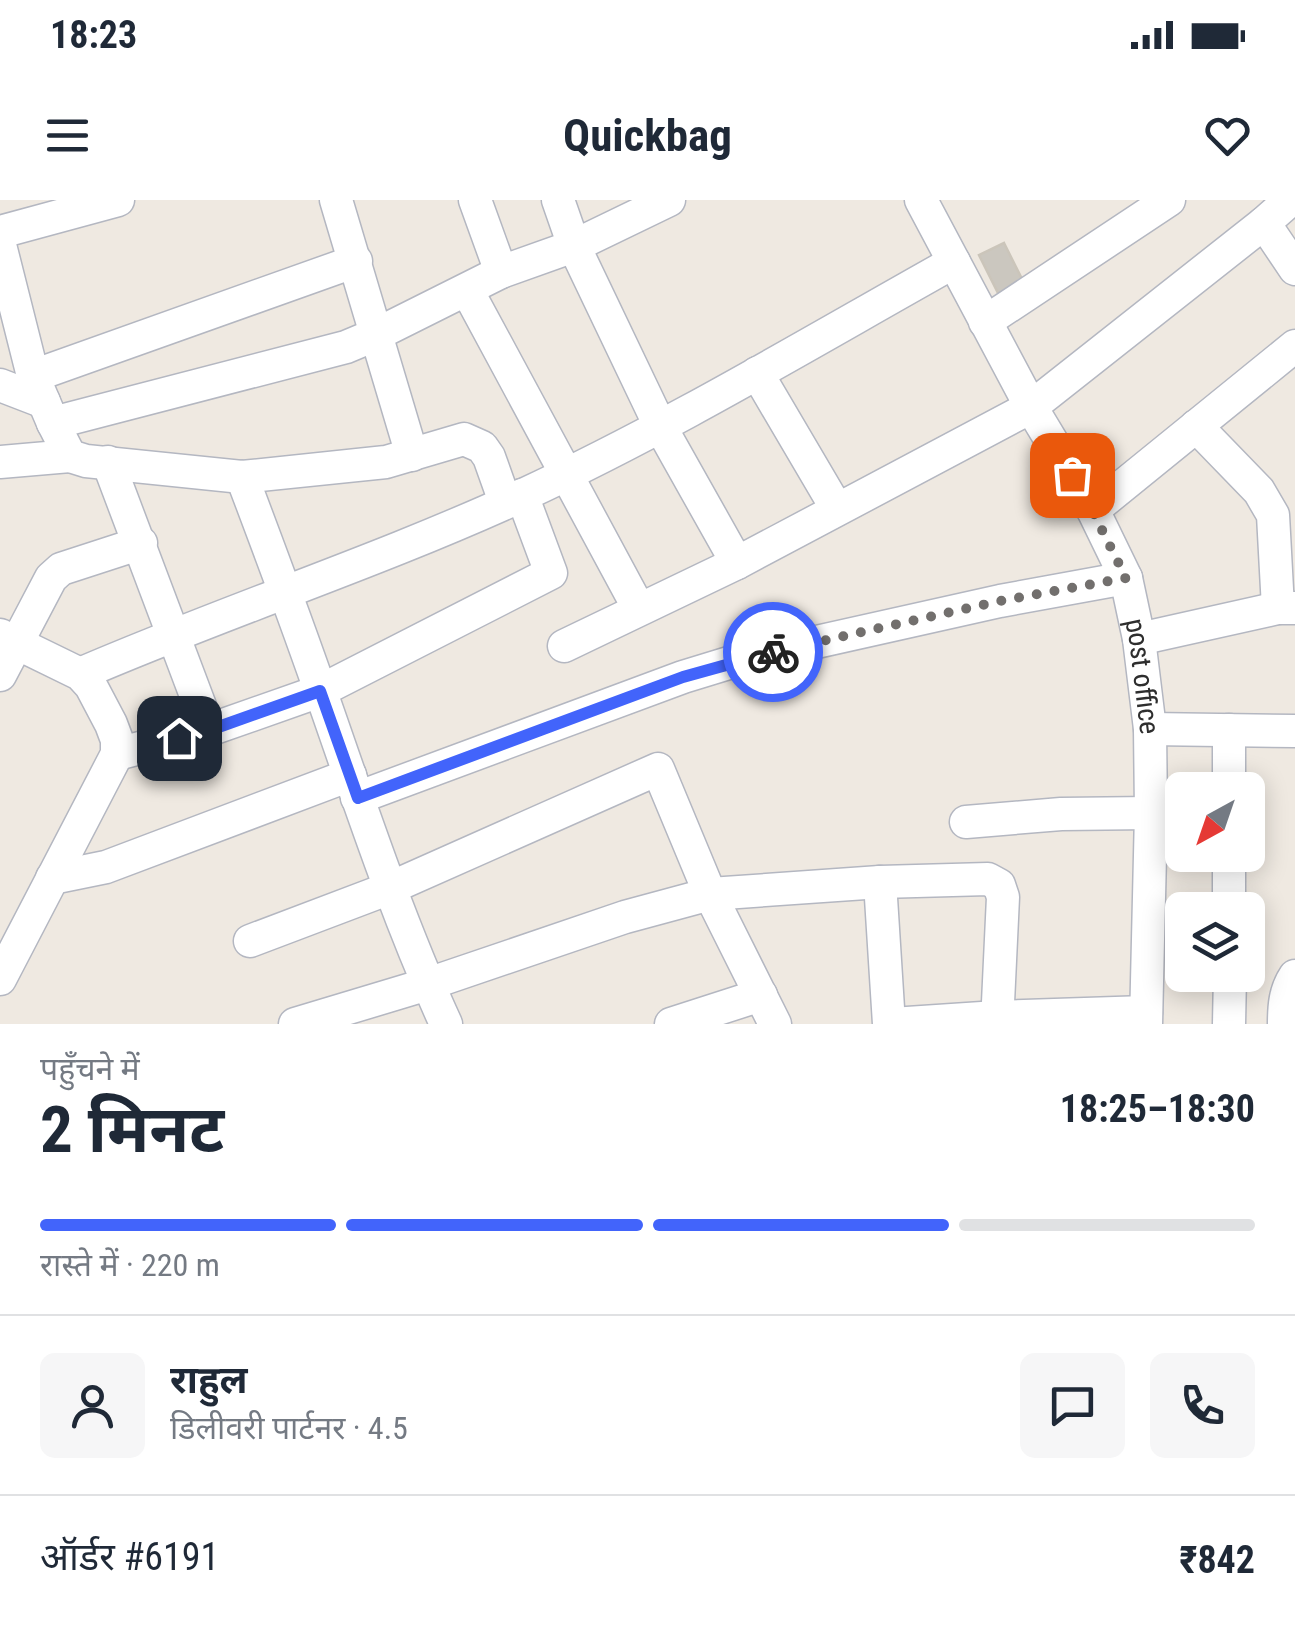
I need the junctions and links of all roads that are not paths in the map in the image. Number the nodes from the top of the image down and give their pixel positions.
1 (118, 200) edge
2 (336, 200) edge
3 (475, 200) edge
4 (558, 200) edge
5 (669, 200) edge
6 (920, 200) edge
7 (1290, 200) edge
8 (1167, 201) edge
9 (1264, 223) junction
10 (0, 232) edge
11 (0, 245) edge
12 (574, 246) junction
13 (356, 260) junction
14 (954, 262) junction
15 (1295, 269) edge
16 (501, 272) junction
17 (467, 290) junction
18 (985, 322) junction
19 (377, 334) junction
20 (1289, 362) edge
21 (757, 372) junction
22 (0, 384) edge
23 (43, 400) junction
24 (1031, 406) junction
25 (660, 426) junction
26 (1196, 426) junction
27 (70, 456) junction
28 (412, 456) junction
29 (0, 462) edge
30 (108, 462) junction
31 (566, 473) junction
32 (242, 477) junction
33 (513, 499) junction
34 (837, 509) junction
35 (1092, 510) junction
36 (140, 543) junction
37 (737, 562) junction
38 (1126, 578) junction
39 (286, 594) junction
40 (1287, 608) edge
41 (639, 609) junction
42 (174, 635) junction
43 (8, 638) edge
44 (1139, 639) junction
45 (564, 646) dead end
46 (0, 674) edge
47 (80, 674) junction
48 (320, 691) junction
49 (210, 730) junction
50 (1150, 730) junction
51 (1229, 730) junction
52 (1295, 731) edge
53 (117, 754) junction
54 (1229, 772) edge
55 (354, 786) junction
56 (1151, 813) junction
57 (966, 822) dead end
58 (52, 878) junction
59 (880, 882) junction
60 (390, 888) junction
61 (710, 894) junction
62 (250, 941) dead end
63 (1295, 976) edge
64 (0, 978) edge
65 (428, 984) junction
66 (1230, 992) edge
67 (768, 1009) edge
68 (1146, 1018) edge
69 (997, 1020) edge
70 (295, 1024) edge
71 (446, 1024) edge
72 (672, 1024) edge
73 (890, 1024) edge
74 (1229, 1024) edge
75 (1284, 1024) edge

1 - 10 street
2 - 13 street
3 - 16 street
4 - 12 street
5 - 12 street
6 - 14 street, post office
7 - 9 street
8 - 18 street
9 - 15 street
9 - 24 street
11 - 23 street
12 - 16 street
12 - 25 street
13 - 19 street
13 - 23 street
14 - 18 street, post office
14 - 21 street
16 - 17 street
17 - 19 street
17 - 31 street
18 - 24 street, post office
19 - 23 street
19 - 28 street
20 - 26 street
21 - 25 street
21 - 34 street
22 - 23 street
23 - 27 street
24 - 34 street
24 - 35 street, post office
25 - 31 street
25 - 37 street
26 - 35 street
26 - 40 street
27 - 29 street
27 - 30 street
28 - 32 street
28 - 33 street
30 - 32 street
30 - 36 street
31 - 33 street
31 - 41 street
32 - 39 street
33 - 39 street
33 - 48 street
34 - 37 street
35 - 38 street, post office
36 - 42 street
36 - 43 street
37 - 41 street
38 - 44 street, post office
38 - 55 street
39 - 42 street
39 - 48 street
40 - 44 street
41 - 45 street
42 - 47 street
42 - 49 street
43 - 46 street
43 - 47 street
44 - 50 street, post office
47 - 53 street
48 - 49 street
48 - 55 street
49 - 53 street
50 - 51 street
50 - 56 street, post office
51 - 52 street
51 - 54 street
53 - 58 street
55 - 58 street
55 - 60 street
56 - 57 street
56 - 68 street, post office
58 - 64 street
59 - 61 street
59 - 69 street
59 - 73 street
60 - 61 street
60 - 62 street
60 - 65 street
61 - 65 street
61 - 67 street
63 - 75 street
65 - 70 street
65 - 71 street
66 - 74 street
67 - 72 street
68 - 69 street
69 - 73 street

